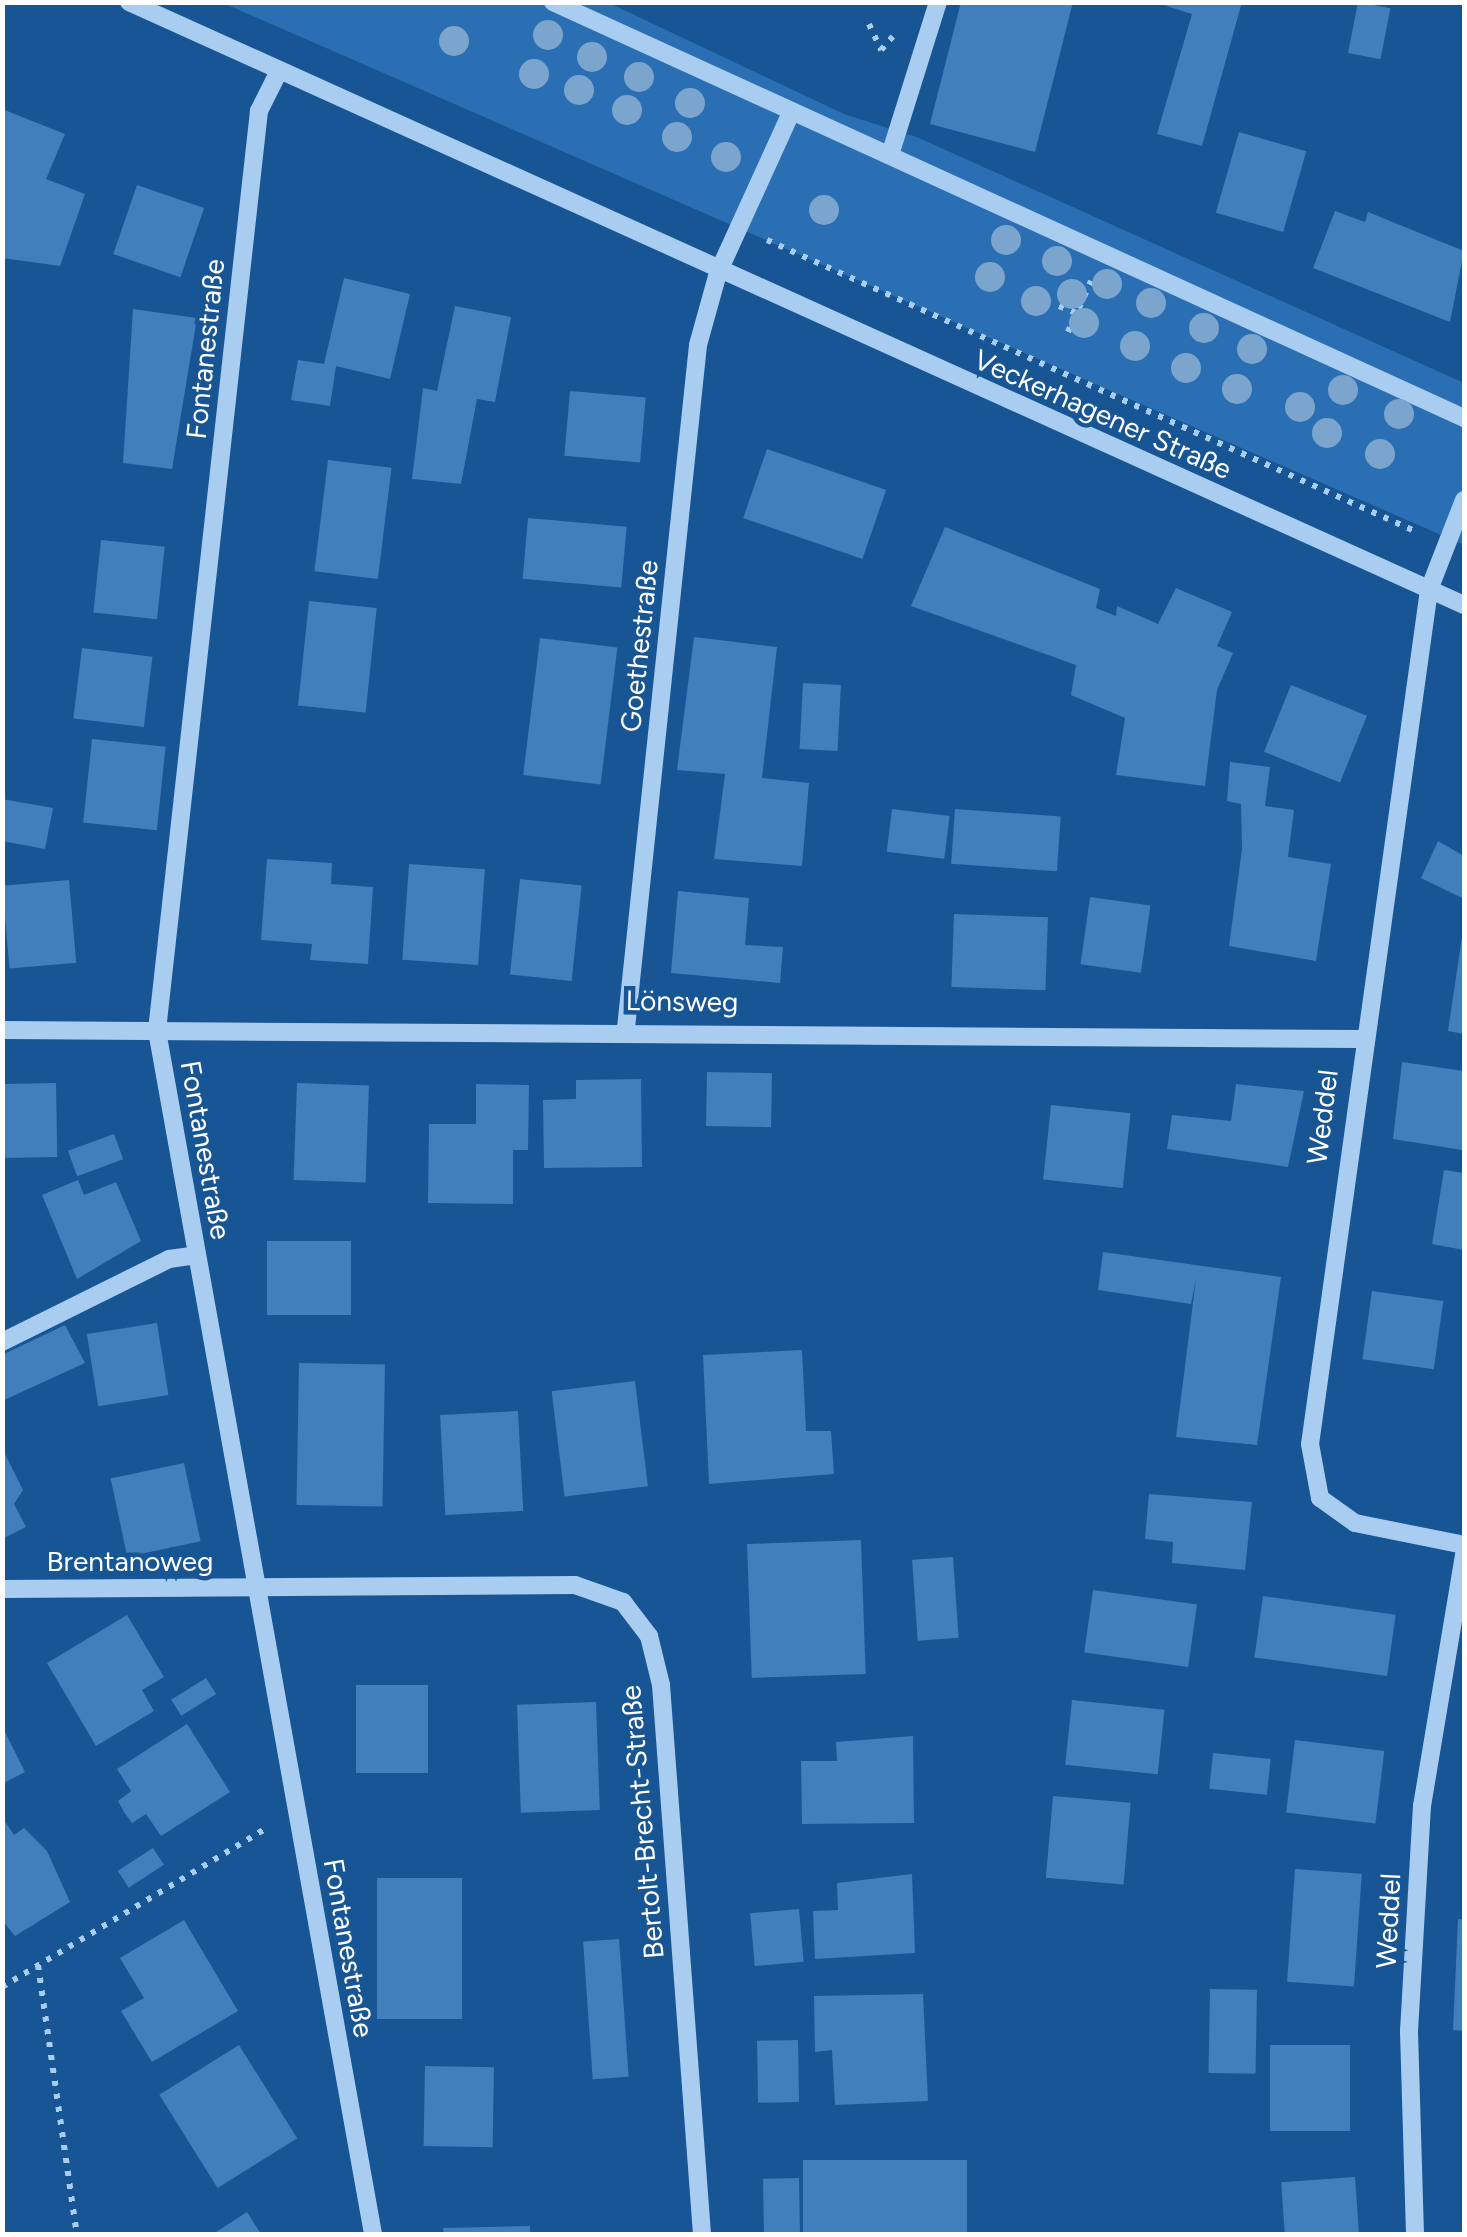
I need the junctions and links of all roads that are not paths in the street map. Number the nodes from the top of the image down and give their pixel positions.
1 (129, 2) edge
2 (553, 2) edge
3 (938, 2) edge
4 (279, 72) junction
5 (791, 112) junction
6 (890, 155) junction
7 (718, 272) junction
8 (1464, 418) edge
9 (1464, 500) edge
10 (1430, 590) junction
11 (1464, 606) edge
12 (626, 1028) junction
13 (2, 1030) edge
14 (157, 1031) junction
15 (1360, 1039) junction
16 (197, 1256) junction
17 (2, 1342) edge
18 (1464, 1545) edge
19 (1464, 1554) edge
20 (257, 1588) junction
21 (2, 1589) edge
22 (373, 2234) edge
23 (702, 2234) edge
24 (1414, 2234) edge

1 - 4 street, Veckerhagener Straße
2 - 5 street
3 - 6 street
4 - 7 street, Veckerhagener Straße
4 - 14 street, Fontanestraße
5 - 6 street
5 - 7 street
6 - 8 street
7 - 10 street, Veckerhagener Straße
7 - 12 street, Goethestraße
9 - 10 street, Weddel
10 - 11 street, Veckerhagener Straße
10 - 15 street, Weddel
12 - 14 street, Lönsweg
12 - 15 street, Lönsweg
13 - 14 street, Lönsweg
14 - 16 street, Fontanestraße
15 - 18 street, Weddel
16 - 17 street
16 - 20 street, Fontanestraße
19 - 24 street, Weddel
20 - 21 street, Brentanoweg
20 - 22 street, Fontanestraße
20 - 23 street, Bertolt-Brecht-Straße

